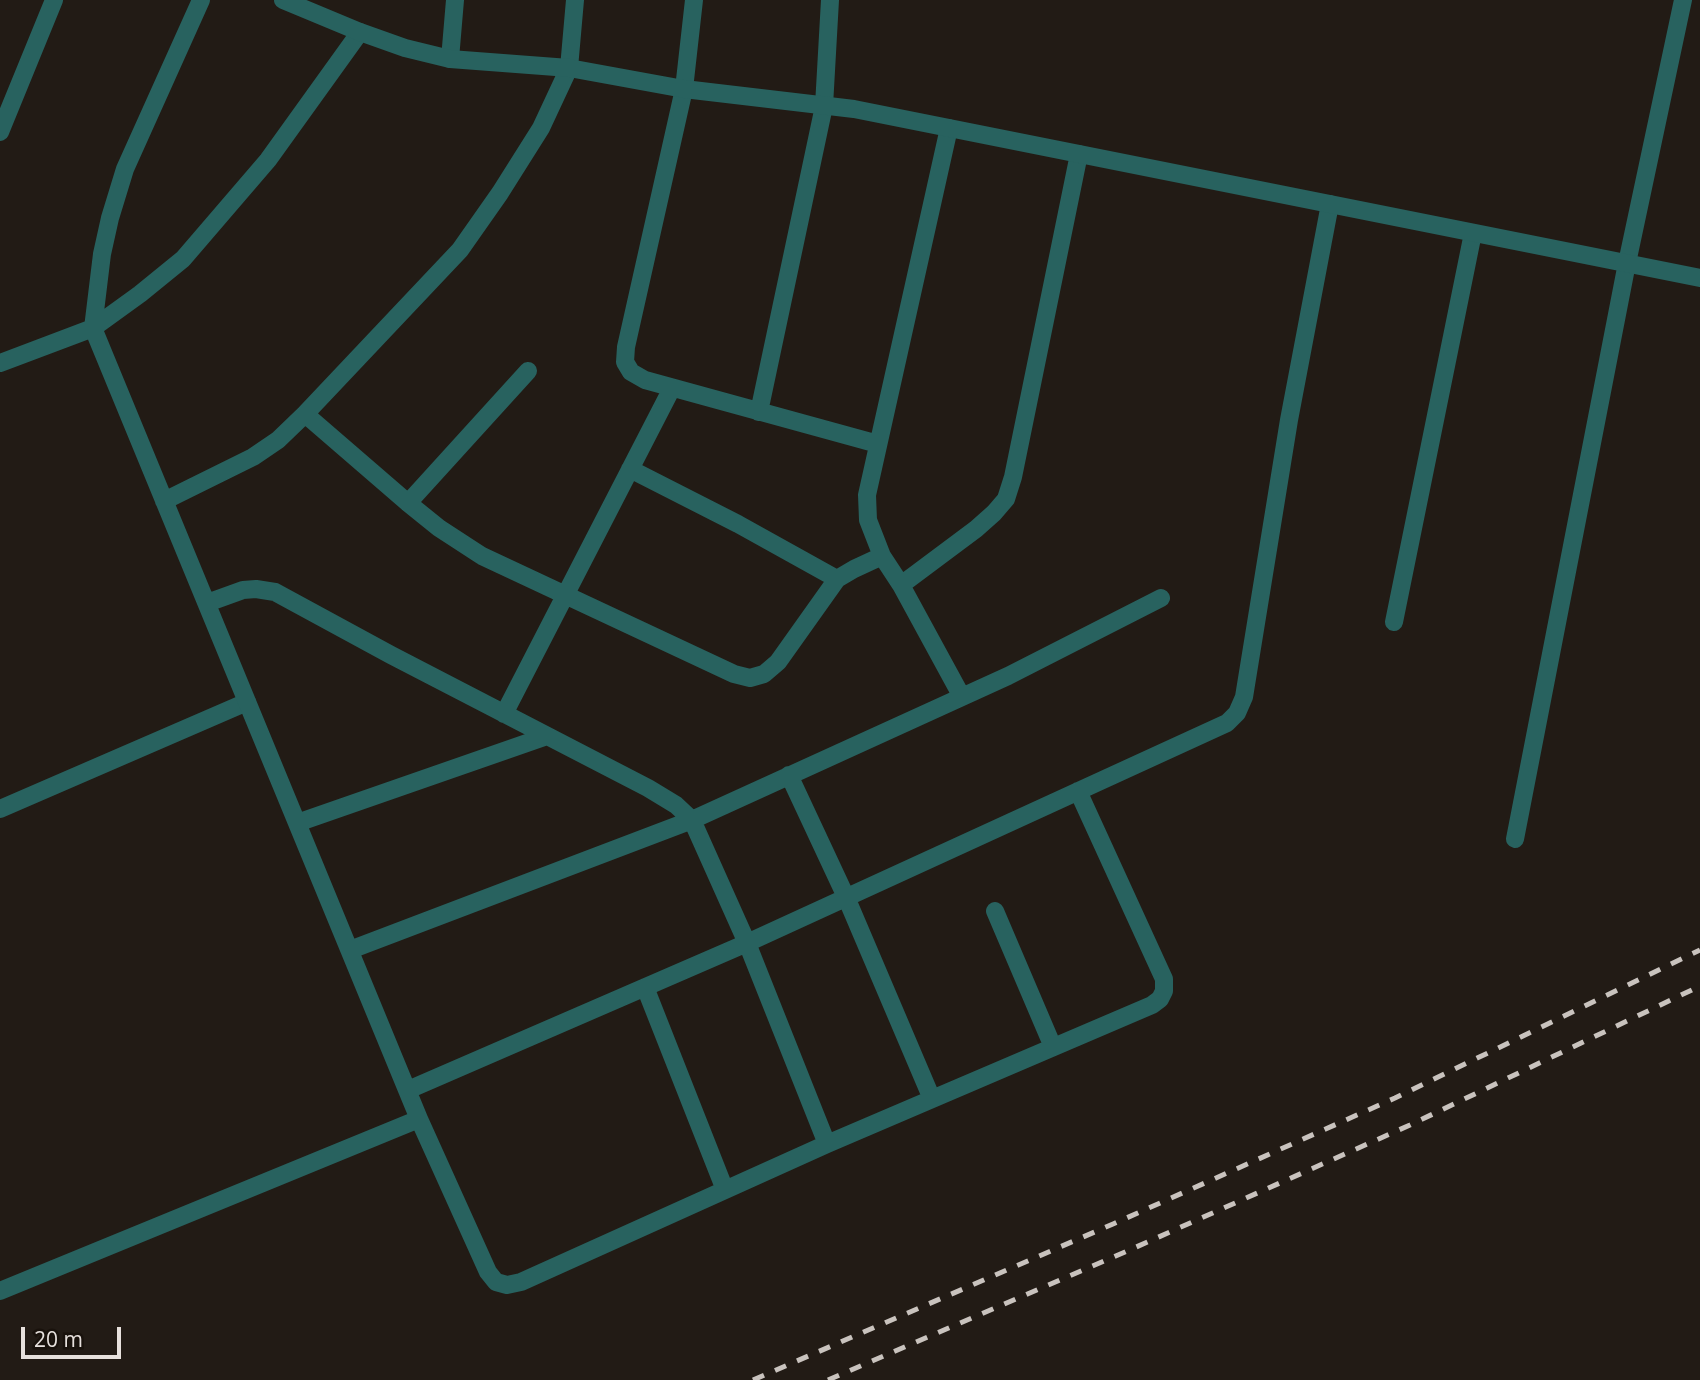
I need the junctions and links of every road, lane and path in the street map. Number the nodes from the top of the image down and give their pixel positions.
1 (54, 0) edge
2 (201, 0) edge
3 (283, 0) edge
4 (456, 0) edge
5 (575, 0) edge
6 (694, 0) edge
7 (830, 0) edge
8 (1683, 0) edge
9 (360, 32) junction
10 (450, 59) junction
11 (569, 68) junction
12 (684, 89) junction
13 (824, 106) junction
14 (949, 128) junction
15 (0, 132) edge
16 (1079, 154) junction
17 (1330, 204) junction
18 (1473, 233) junction
19 (1627, 263) junction
20 (1700, 278) edge
21 (93, 328) junction
22 (0, 363) edge
23 (528, 371) dead end
24 (672, 388) junction
25 (759, 412) junction
26 (305, 414) junction
27 (878, 444) junction
28 (630, 469) junction
29 (164, 501) junction
30 (408, 503) junction
31 (882, 556) junction
32 (837, 579) junction
33 (901, 585) junction
34 (565, 594) junction
35 (1161, 598) dead end
36 (206, 603) junction
37 (1394, 622) dead end
38 (962, 697) junction
39 (247, 702) junction
40 (504, 714) junction
41 (547, 736) junction
42 (789, 775) junction
43 (1078, 791) junction
44 (0, 809) edge
45 (691, 820) junction
46 (297, 823) junction
47 (1515, 839) dead end
48 (846, 897) junction
49 (995, 911) dead end
50 (747, 943) junction
51 (350, 950) junction
52 (645, 987) junction
53 (1054, 1047) junction
54 (408, 1090) junction
55 (932, 1099) junction
56 (419, 1119) junction
57 (827, 1144) junction
58 (725, 1190) junction
59 (0, 1291) edge

1 - 15 street
2 - 21 street
3 - 9 street
4 - 10 street
5 - 11 street
6 - 12 street
7 - 13 street
8 - 19 street
9 - 10 street
9 - 21 street
10 - 11 street
11 - 12 street
11 - 26 street
12 - 13 street
12 - 24 street
13 - 14 street
13 - 25 street
14 - 16 street
14 - 27 street
16 - 17 street
16 - 33 street
17 - 18 street
17 - 43 street
18 - 19 street
18 - 37 street
19 - 20 street
19 - 47 street
21 - 22 street
21 - 29 street
23 - 30 street
24 - 25 street
24 - 28 street
25 - 27 street
26 - 29 street
26 - 30 street
27 - 31 street
28 - 32 street
28 - 34 street
29 - 36 street
30 - 34 street
31 - 32 street
31 - 33 street
32 - 34 street
33 - 38 street
34 - 40 street
35 - 38 street
36 - 39 street
36 - 40 street
38 - 42 street
39 - 44 street
39 - 46 street
40 - 41 street
41 - 45 street
41 - 46 street
42 - 45 street
42 - 48 street
43 - 48 street
43 - 53 street
45 - 50 street
45 - 51 street
46 - 51 street
48 - 50 street
48 - 55 street
49 - 53 street
50 - 52 street
50 - 57 street
51 - 54 street
52 - 54 street
52 - 58 street
53 - 55 street
54 - 56 street
55 - 57 street
56 - 58 street
56 - 59 street
57 - 58 street

